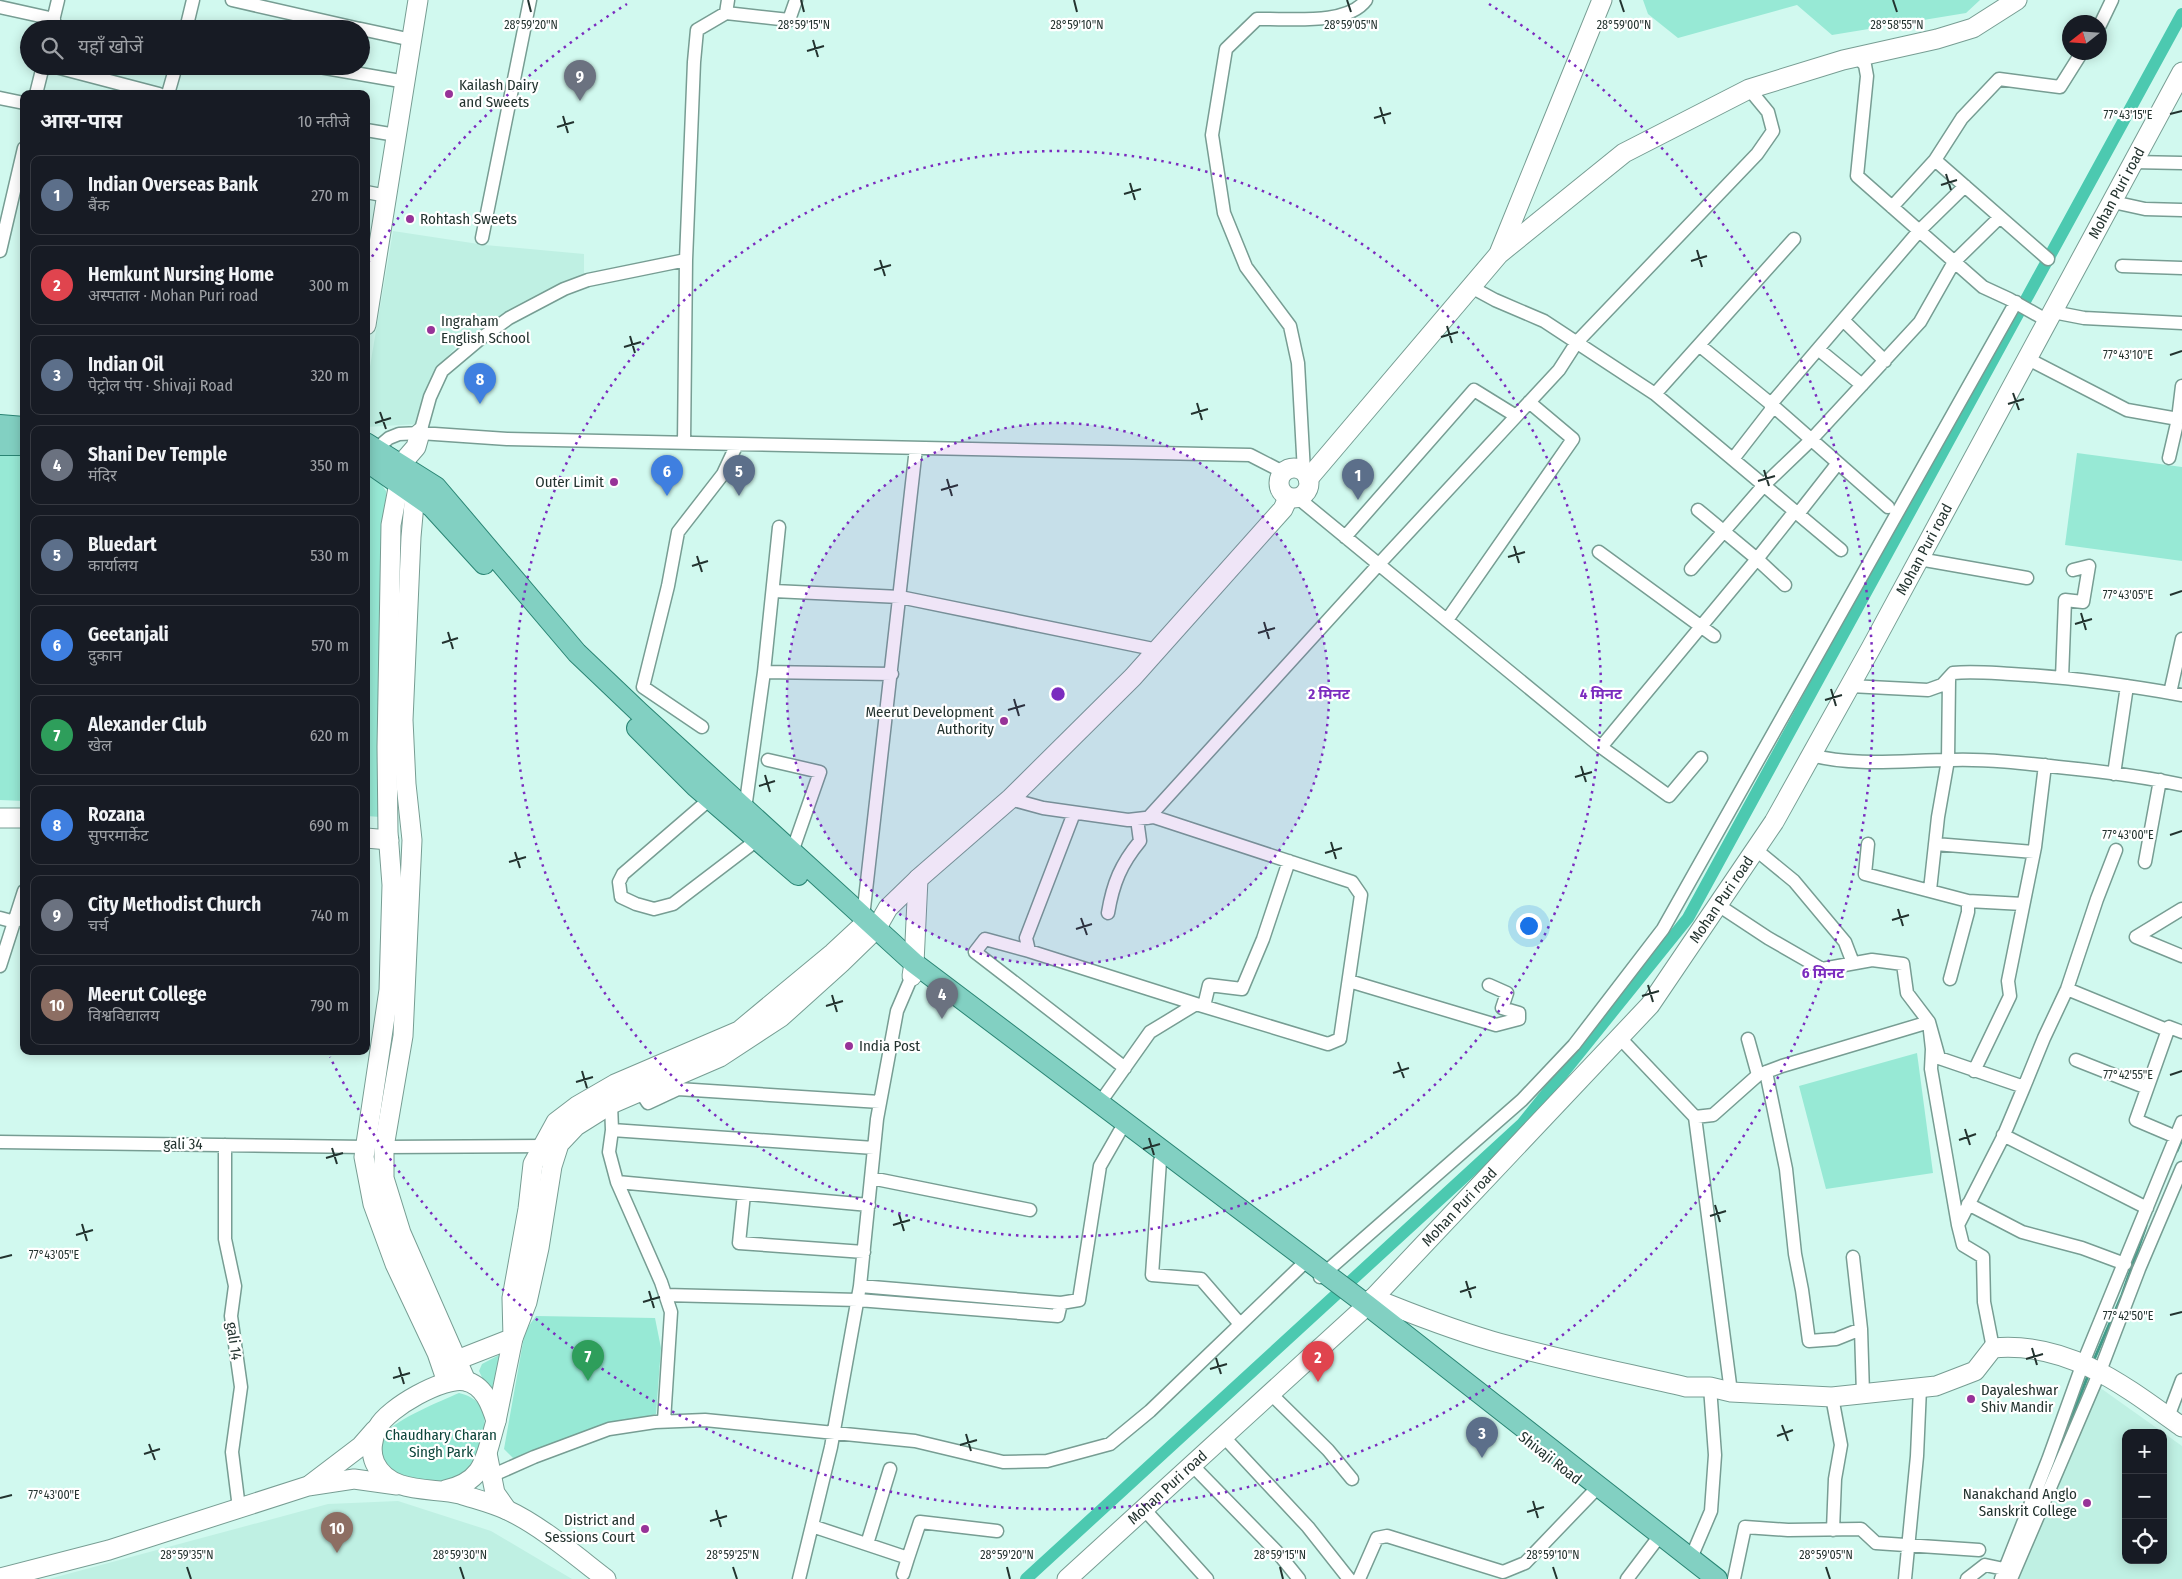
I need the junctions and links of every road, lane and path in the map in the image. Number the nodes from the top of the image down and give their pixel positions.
1 (58, 0) edge
2 (193, 0) edge
3 (232, 0) edge
4 (418, 0) edge
5 (530, 0) edge
6 (796, 0) edge
7 (1366, 0) edge
8 (1602, 0) edge
9 (2017, 0) edge
10 (2112, 0) edge
11 (727, 6) edge
12 (0, 7) edge
13 (2105, 15) edge
14 (41, 20) edge
15 (54, 20) edge
16 (188, 20) edge
17 (321, 20) edge
18 (370, 31) edge
19 (412, 40) junction
20 (1857, 57) junction
21 (2077, 60) edge
22 (2182, 72) edge
23 (41, 75) edge
24 (86, 75) edge
25 (173, 75) edge
26 (366, 75) edge
27 (406, 82) junction
28 (1749, 89) junction
29 (37, 90) edge
30 (144, 90) edge
31 (169, 90) edge
32 (0, 98) edge
33 (20, 102) edge
34 (370, 131) edge
35 (396, 135) junction
36 (20, 159) edge
37 (1935, 160) junction
38 (2132, 162) junction
39 (2182, 162) edge
40 (1965, 186) junction
41 (370, 193) edge
42 (387, 196) junction
43 (6, 199) edge
44 (2113, 202) junction
45 (1892, 207) junction
46 (2182, 210) edge
47 (2000, 216) junction
48 (1919, 231) junction
49 (482, 238) dead end
50 (1794, 239) dead end
51 (0, 251) edge
52 (1499, 254) junction
53 (2048, 258) dead end
54 (371, 260) edge
55 (686, 260) junction
56 (1954, 262) junction
57 (2122, 266) dead end
58 (2182, 268) edge
59 (370, 273) edge
60 (1472, 287) junction
61 (2018, 304) junction
62 (2051, 316) junction
63 (1843, 320) junction
64 (2182, 323) edge
65 (1577, 342) junction
66 (1699, 345) junction
67 (1818, 349) junction
68 (2028, 359) junction
69 (1885, 360) junction
70 (1862, 385) junction
71 (2182, 386) edge
72 (1655, 394) junction
73 (1529, 402) junction
74 (1771, 404) junction
75 (1516, 416) junction
76 (2178, 419) junction
77 (0, 425) edge
78 (20, 427) edge
79 (418, 440) junction
80 (1811, 440) junction
81 (684, 443) junction
82 (737, 444) junction
83 (0, 445) edge
84 (20, 445) edge
85 (916, 448) junction
86 (370, 450) edge
87 (370, 452) edge
88 (2169, 458) dead end
89 (1733, 459) junction
90 (1838, 463) junction
91 (1283, 472) junction
92 (1306, 476) junction
93 (408, 480) junction
94 (1764, 485) junction
95 (1293, 498) junction
96 (1888, 507) dead end
97 (1698, 510) dead end
98 (1796, 513) junction
99 (779, 527) dead end
100 (1724, 532) junction
101 (1345, 537) junction
102 (1841, 550) dead end
103 (1600, 552) dead end
104 (1757, 558) junction
105 (1919, 559) junction
106 (1378, 564) junction
107 (1690, 568) dead end
108 (2073, 570) dead end
109 (2027, 578) dead end
110 (1785, 584) dead end
111 (774, 591) junction
112 (900, 597) junction
113 (1447, 620) junction
114 (1702, 627) junction
115 (1714, 636) dead end
116 (2182, 639) edge
117 (1158, 650) junction
118 (764, 672) junction
119 (892, 674) junction
120 (2062, 678) junction
121 (1949, 680) junction
122 (1850, 686) junction
123 (2127, 686) junction
124 (643, 687) junction
125 (2176, 694) edge
126 (638, 712) junction
127 (702, 728) dead end
128 (1601, 747) junction
129 (1811, 755) junction
130 (1701, 758) dead end
131 (768, 760) dead end
132 (1948, 760) junction
133 (2046, 765) junction
134 (2114, 774) junction
135 (2160, 780) junction
136 (2182, 786) edge
137 (710, 799) junction
138 (1010, 799) junction
139 (745, 809) junction
140 (1074, 813) junction
141 (0, 818) edge
142 (20, 818) edge
143 (1142, 818) junction
144 (370, 838) edge
145 (389, 840) junction
146 (757, 840) junction
147 (1868, 844) dead end
148 (1935, 844) junction
149 (1755, 849) junction
150 (2116, 850) dead end
151 (792, 852) junction
152 (2034, 852) junction
153 (1289, 860) junction
154 (2145, 862) dead end
155 (918, 879) junction
156 (1930, 890) junction
157 (1968, 901) junction
158 (20, 903) edge
159 (2023, 904) junction
160 (1718, 905) junction
161 (2182, 909) edge
162 (1108, 913) dead end
163 (0, 918) edge
164 (14, 922) junction
165 (868, 926) junction
166 (1028, 951) junction
167 (2182, 956) edge
168 (1853, 963) junction
169 (0, 966) edge
170 (913, 970) junction
171 (1950, 979) dead end
172 (1349, 981) junction
173 (1489, 985) dead end
174 (2067, 989) junction
175 (1200, 1005) junction
176 (1929, 1022) junction
177 (2169, 1027) junction
178 (2182, 1032) edge
179 (1619, 1037) junction
180 (1748, 1039) dead end
181 (2076, 1060) dead end
182 (1125, 1068) junction
183 (1974, 1071) junction
184 (1762, 1073) junction
185 (2024, 1087) junction
186 (2147, 1088) junction
187 (640, 1091) junction
188 (880, 1102) junction
189 (611, 1104) junction
190 (1099, 1104) junction
191 (1695, 1117) junction
192 (2182, 1122) edge
193 (612, 1130) junction
194 (1120, 1131) junction
195 (2004, 1135) junction
196 (2176, 1137) junction
197 (0, 1142) edge
198 (225, 1145) junction
199 (550, 1146) junction
200 (375, 1147) junction
201 (874, 1148) junction
202 (1160, 1161) junction
203 (2182, 1168) edge
204 (871, 1178) junction
205 (616, 1182) junction
206 (2178, 1188) edge
207 (744, 1194) junction
208 (1968, 1204) junction
209 (868, 1206) junction
210 (2147, 1208) junction
211 (1030, 1210) dead end
212 (1253, 1225) junction
213 (1958, 1225) junction
214 (864, 1252) junction
215 (1852, 1257) dead end
216 (2125, 1264) junction
217 (1301, 1266) junction
218 (1322, 1277) junction
219 (860, 1286) junction
220 (665, 1295) junction
221 (858, 1300) junction
222 (1061, 1302) junction
223 (1361, 1302) junction
224 (1240, 1324) junction
225 (1861, 1329) junction
226 (513, 1338) junction
227 (1993, 1348) junction
228 (457, 1360) junction
229 (2091, 1367) junction
230 (2182, 1380) edge
231 (466, 1381) junction
232 (447, 1382) junction
233 (1710, 1387) junction
234 (1920, 1388) junction
235 (1731, 1392) junction
236 (1270, 1393) junction
237 (1863, 1394) junction
238 (1832, 1397) junction
239 (496, 1421) junction
240 (664, 1421) junction
241 (2175, 1422) edge
242 (377, 1427) junction
243 (834, 1432) junction
244 (1223, 1436) junction
245 (486, 1453) junction
246 (1192, 1464) junction
247 (890, 1469) dead end
248 (491, 1476) junction
249 (1352, 1479) dead end
250 (308, 1486) junction
251 (402, 1486) junction
252 (1596, 1489) junction
253 (445, 1490) junction
254 (239, 1508) junction
255 (1144, 1509) junction
256 (507, 1510) junction
257 (812, 1526) junction
258 (1833, 1530) junction
259 (997, 1531) dead end
260 (1658, 1537) junction
261 (867, 1544) junction
262 (1910, 1545) junction
263 (1979, 1550) dead end
264 (908, 1558) junction
265 (1691, 1558) junction
266 (903, 1574) dead end
267 (2005, 1576) edge
268 (0, 1578) edge
269 (606, 1579) edge
270 (799, 1579) edge
271 (1067, 1579) edge
272 (1207, 1579) edge
273 (1298, 1579) edge
274 (1349, 1579) edge
275 (1359, 1579) edge
276 (1627, 1579) edge
277 (1706, 1579) edge
278 (1717, 1579) edge
279 (1734, 1579) edge
280 (1905, 1579) edge
281 (1966, 1579) edge

1 - 15 street
2 - 16 street
3 - 17 street
4 - 19 street
5 - 49 street
6 - 11 street
7 - 92 street
8 - 52 street
9 - 20 street
10 - 13 street
11 - 55 street
12 - 14 street
18 - 19 street
19 - 27 street
20 - 28 street
20 - 45 street
21 - 37 street
22 - 38 street, Mohan Puri road
23 - 29 street
24 - 30 street
25 - 31 street
26 - 27 street
27 - 35 street
28 - 52 street
28 - 65 street
32 - 33 street
34 - 35 street
35 - 42 street
36 - 43 street
37 - 40 street
37 - 45 street
38 - 39 street
38 - 44 street, Mohan Puri road
40 - 47 street
40 - 48 street
41 - 42 street
42 - 54 street
43 - 51 street
44 - 46 street
44 - 62 street, Mohan Puri road
45 - 48 street
47 - 53 street
47 - 56 street
48 - 56 street
48 - 63 street
50 - 66 street
52 - 60 street
54 - 59 street
55 - 79 street
55 - 81 street
56 - 61 street
56 - 69 street
57 - 58 street
60 - 65 street
60 - 92 street
61 - 62 street
61 - 218 street
62 - 64 street
62 - 68 street, Mohan Puri road
63 - 67 street
63 - 69 street
65 - 72 street
65 - 73 street
66 - 72 street
66 - 74 street
67 - 70 street
67 - 74 street
68 - 76 street
68 - 105 street, Mohan Puri road
69 - 70 street
70 - 80 street
71 - 76 street
72 - 89 street
73 - 75 street
73 - 113 street
74 - 80 street
74 - 89 street
75 - 101 street
75 - 106 street
76 - 88 street
77 - 78 main road
79 - 81 street
79 - 86 street
79 - 93 street
80 - 90 street
80 - 94 street
81 - 82 street
82 - 85 street
82 - 124 street
83 - 84 main road
85 - 91 street
85 - 112 street
87 - 93 main road
89 - 94 street
90 - 96 street
90 - 98 street
91 - 92 street
91 - 95 street
92 - 95 street
93 - 126 main road
93 - 137 main road
93 - 145 street
93 - 200 street
94 - 98 street
94 - 100 street
95 - 101 street
95 - 117 street
97 - 100 street
98 - 102 street
98 - 104 street
99 - 111 street
100 - 104 street
100 - 107 street
101 - 106 street
103 - 114 street
104 - 110 street
104 - 114 street
105 - 109 street
105 - 122 street, Mohan Puri road
106 - 113 street
106 - 143 street
108 - 120 street
111 - 112 street
111 - 118 street
112 - 117 street
112 - 119 street
113 - 128 street
114 - 115 street
114 - 128 street
116 - 125 street
117 - 138 street
118 - 119 street
118 - 139 street
119 - 165 street
120 - 121 street
120 - 123 street
121 - 122 street
121 - 132 street
122 - 129 street, Mohan Puri road
123 - 125 street
123 - 134 street
124 - 126 street
124 - 127 street
126 - 139 main road
128 - 130 street
129 - 132 street
129 - 149 street, Mohan Puri road
131 - 151 street
132 - 133 street
132 - 148 street
133 - 134 street
133 - 152 street
134 - 135 street
135 - 136 street
135 - 154 street
137 - 146 main road
137 - 146 street
138 - 140 street
138 - 155 street
139 - 151 main road
140 - 143 street
140 - 166 street
141 - 142 street
143 - 153 street
143 - 162 street
144 - 145 street
145 - 200 street
146 - 165 main road
147 - 156 street
148 - 152 street
148 - 156 street
149 - 160 street, Mohan Puri road
149 - 168 street
150 - 174 street
151 - 165 main road
152 - 159 street
153 - 172 street
153 - 175 street
155 - 165 street
155 - 170 street
156 - 157 street
157 - 159 street
157 - 171 street
158 - 164 street
159 - 183 street
160 - 168 street
160 - 179 street, Mohan Puri road
161 - 167 street
163 - 164 street
164 - 169 street
165 - 170 main road
165 - 187 street
165 - 199 street
166 - 175 street
166 - 182 street
168 - 176 street
170 - 188 street
170 - 190 main road
170 - 194 main road
172 - 173 street
172 - 175 street
174 - 177 street
174 - 185 street
175 - 182 street
176 - 183 street
176 - 184 street
176 - 213 street
177 - 178 street
177 - 186 street
179 - 191 street
179 - 223 street, Mohan Puri road
180 - 184 street
181 - 186 street
182 - 190 street
183 - 185 street
184 - 191 street
184 - 225 street
185 - 195 street
186 - 196 street
187 - 188 street
187 - 189 street
188 - 201 street
189 - 193 street
189 - 199 street
190 - 212 main road
191 - 235 street
192 - 196 street
193 - 201 street
193 - 205 street
194 - 202 main road
194 - 222 street
195 - 208 street
195 - 210 street
196 - 210 street
197 - 198 street, gali 34
198 - 200 street, gali 34
198 - 254 street, gali 14
199 - 200 street, gali 34
199 - 226 street
200 - 228 street
200 - 232 street
201 - 204 street
202 - 212 main road
202 - 224 street
203 - 206 street
204 - 209 street
204 - 211 street
205 - 207 street
205 - 220 street
206 - 229 street
207 - 209 street
207 - 214 street
208 - 213 street
208 - 216 street
209 - 214 street
210 - 216 street
212 - 217 main road
212 - 218 main road
213 - 227 street
214 - 219 street
215 - 225 street
216 - 229 street
217 - 218 main road
217 - 224 street
218 - 223 main road, Shivaji Road
219 - 221 street
219 - 222 street
220 - 221 street
220 - 240 street
221 - 222 street
221 - 243 street
223 - 233 street
223 - 236 street, Mohan Puri road
223 - 252 main road, Shivaji Road
224 - 243 street
225 - 237 street
226 - 228 street
226 - 239 street
227 - 229 street
227 - 234 street
228 - 231 street
229 - 241 street
229 - 267 street
229 - 267 street
230 - 241 street
231 - 232 street
231 - 239 street
232 - 242 street
233 - 235 street
233 - 265 street
234 - 237 street
234 - 262 street
235 - 238 street
236 - 244 street, Mohan Puri road
236 - 249 street
237 - 238 street
238 - 258 street
239 - 245 street
240 - 243 street
240 - 248 street
242 - 250 street
242 - 251 street
243 - 257 street
244 - 246 street, Mohan Puri road
244 - 274 street
245 - 248 street
245 - 253 street
246 - 255 street, Mohan Puri road
246 - 273 street
247 - 261 street
248 - 256 street
250 - 251 street
250 - 254 street
251 - 253 street
252 - 260 main road, Shivaji Road
252 - 275 street
253 - 256 street
254 - 268 street
255 - 271 street, Mohan Puri road
255 - 272 street
256 - 269 street
257 - 261 street
257 - 270 street
258 - 262 street
258 - 279 street
259 - 264 street
260 - 265 main road
260 - 276 street
260 - 277 main road, Shivaji Road
261 - 264 street
262 - 263 street
262 - 280 street
264 - 266 street
265 - 278 main road
267 - 281 street

